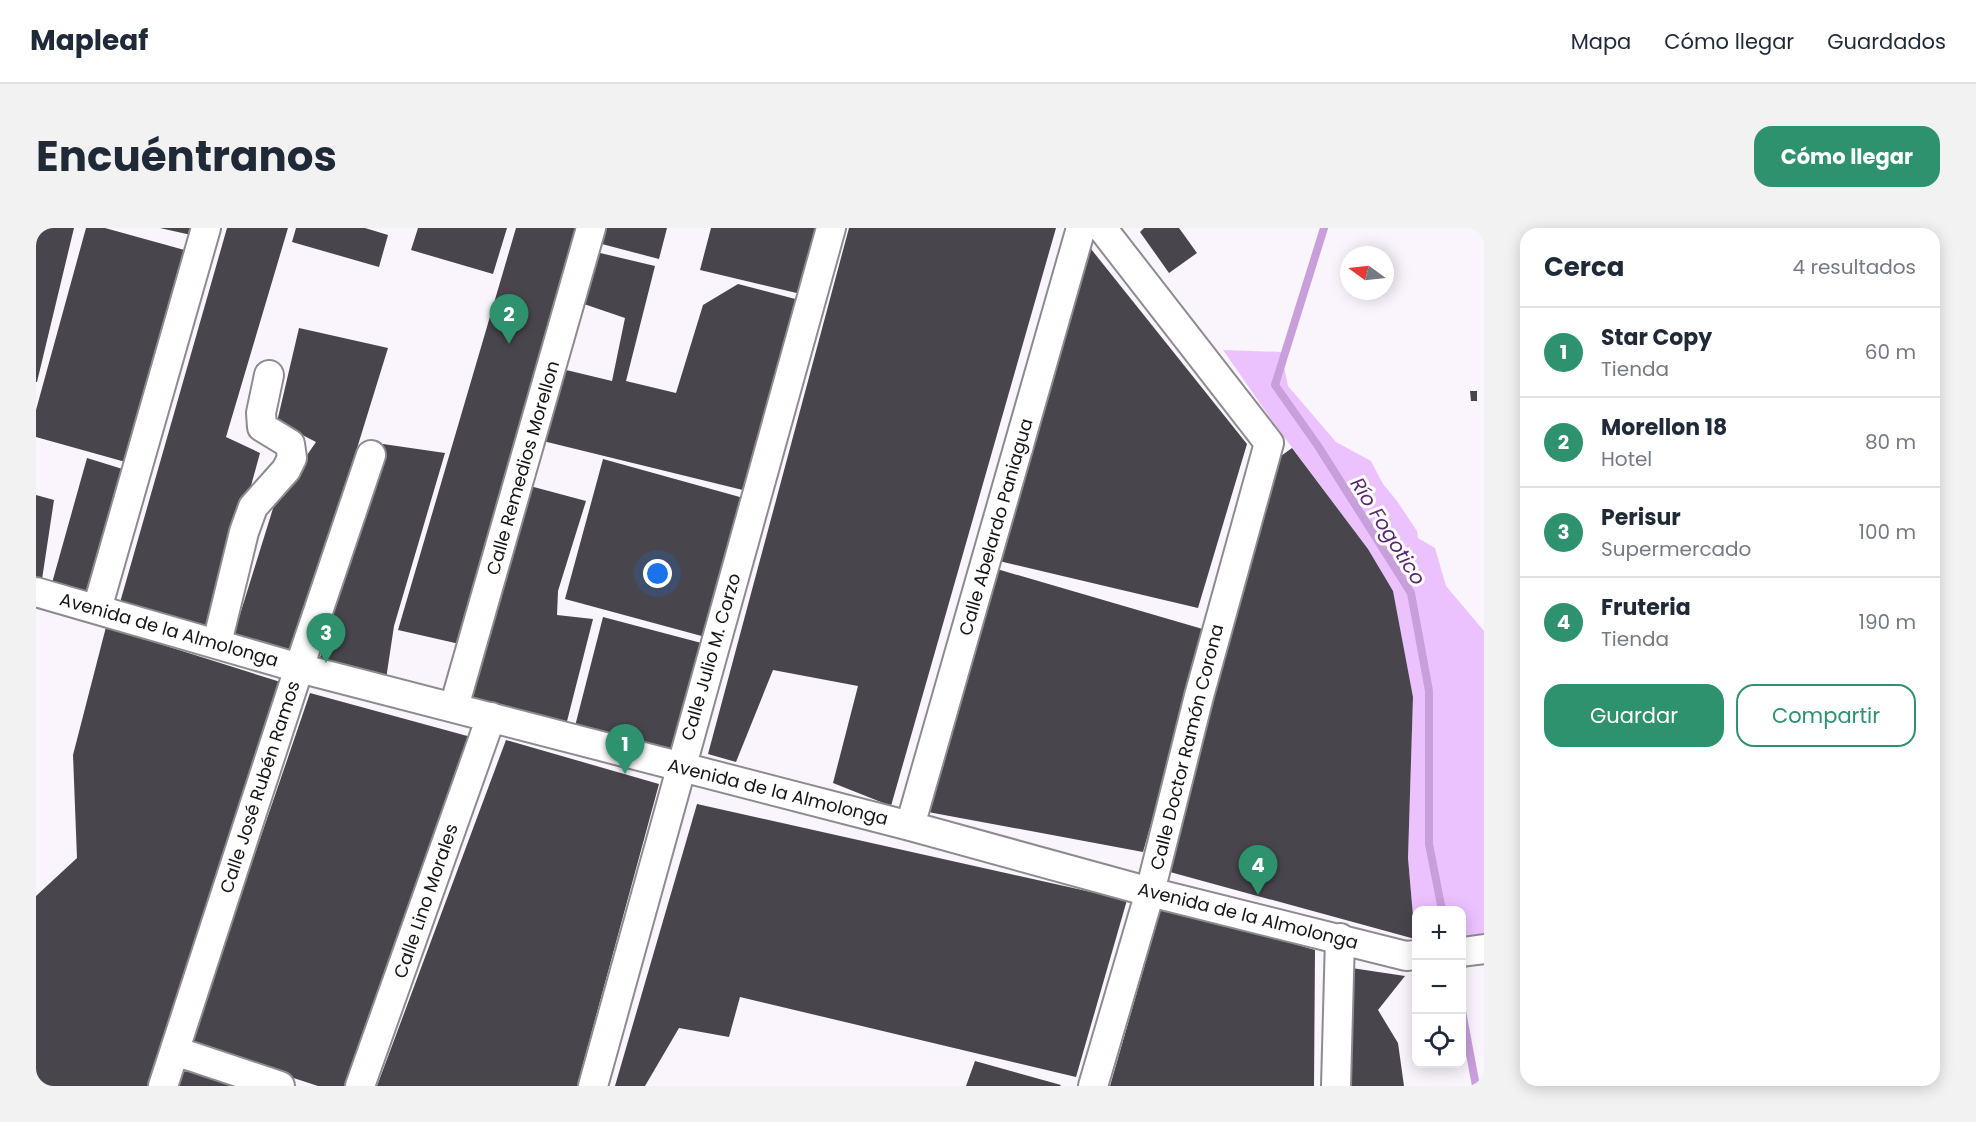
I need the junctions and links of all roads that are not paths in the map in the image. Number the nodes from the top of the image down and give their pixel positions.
1 (206, 228) edge
2 (591, 228) edge
3 (831, 228) edge
4 (1081, 228) edge
5 (1102, 228) edge
6 (269, 375) dead end
7 (371, 455) dead end
8 (36, 592) edge
9 (97, 609) junction
10 (217, 643) junction
11 (299, 668) junction
12 (454, 707) junction
13 (491, 717) junction
14 (680, 768) junction
15 (910, 826) junction
16 (1150, 892) junction
17 (1340, 938) junction
18 (1411, 956) edge
19 (175, 1051) junction
20 (163, 1086) edge
21 (280, 1086) edge
22 (360, 1086) edge
23 (593, 1086) edge
24 (1093, 1086) edge
25 (1336, 1086) edge

1 - 9 street
2 - 12 street, Calle Remedios Morellon
3 - 14 street, Calle Julio M. Corzo
4 - 15 street, Calle Abelardo Paniagua
5 - 16 street, Calle Doctor Ramón Corona
6 - 10 street
7 - 11 street, Calle José Rubén Ramos
8 - 9 street, Avenida de la Almolonga
9 - 10 street, Avenida de la Almolonga
10 - 11 street, Avenida de la Almolonga
11 - 12 street, Avenida de la Almolonga
11 - 19 street, Calle José Rubén Ramos
12 - 13 street, Avenida de la Almolonga
13 - 14 street, Avenida de la Almolonga
13 - 22 street, Calle Lino Morales
14 - 15 street, Avenida de la Almolonga
14 - 23 street, Calle Julio M. Corzo
15 - 16 street, Avenida de la Almolonga
16 - 17 street, Avenida de la Almolonga
16 - 24 street, Calle Doctor Ramón Corona
17 - 18 street, Avenida de la Almolonga
17 - 25 street
19 - 20 street, Calle José Rubén Ramos
19 - 21 street

